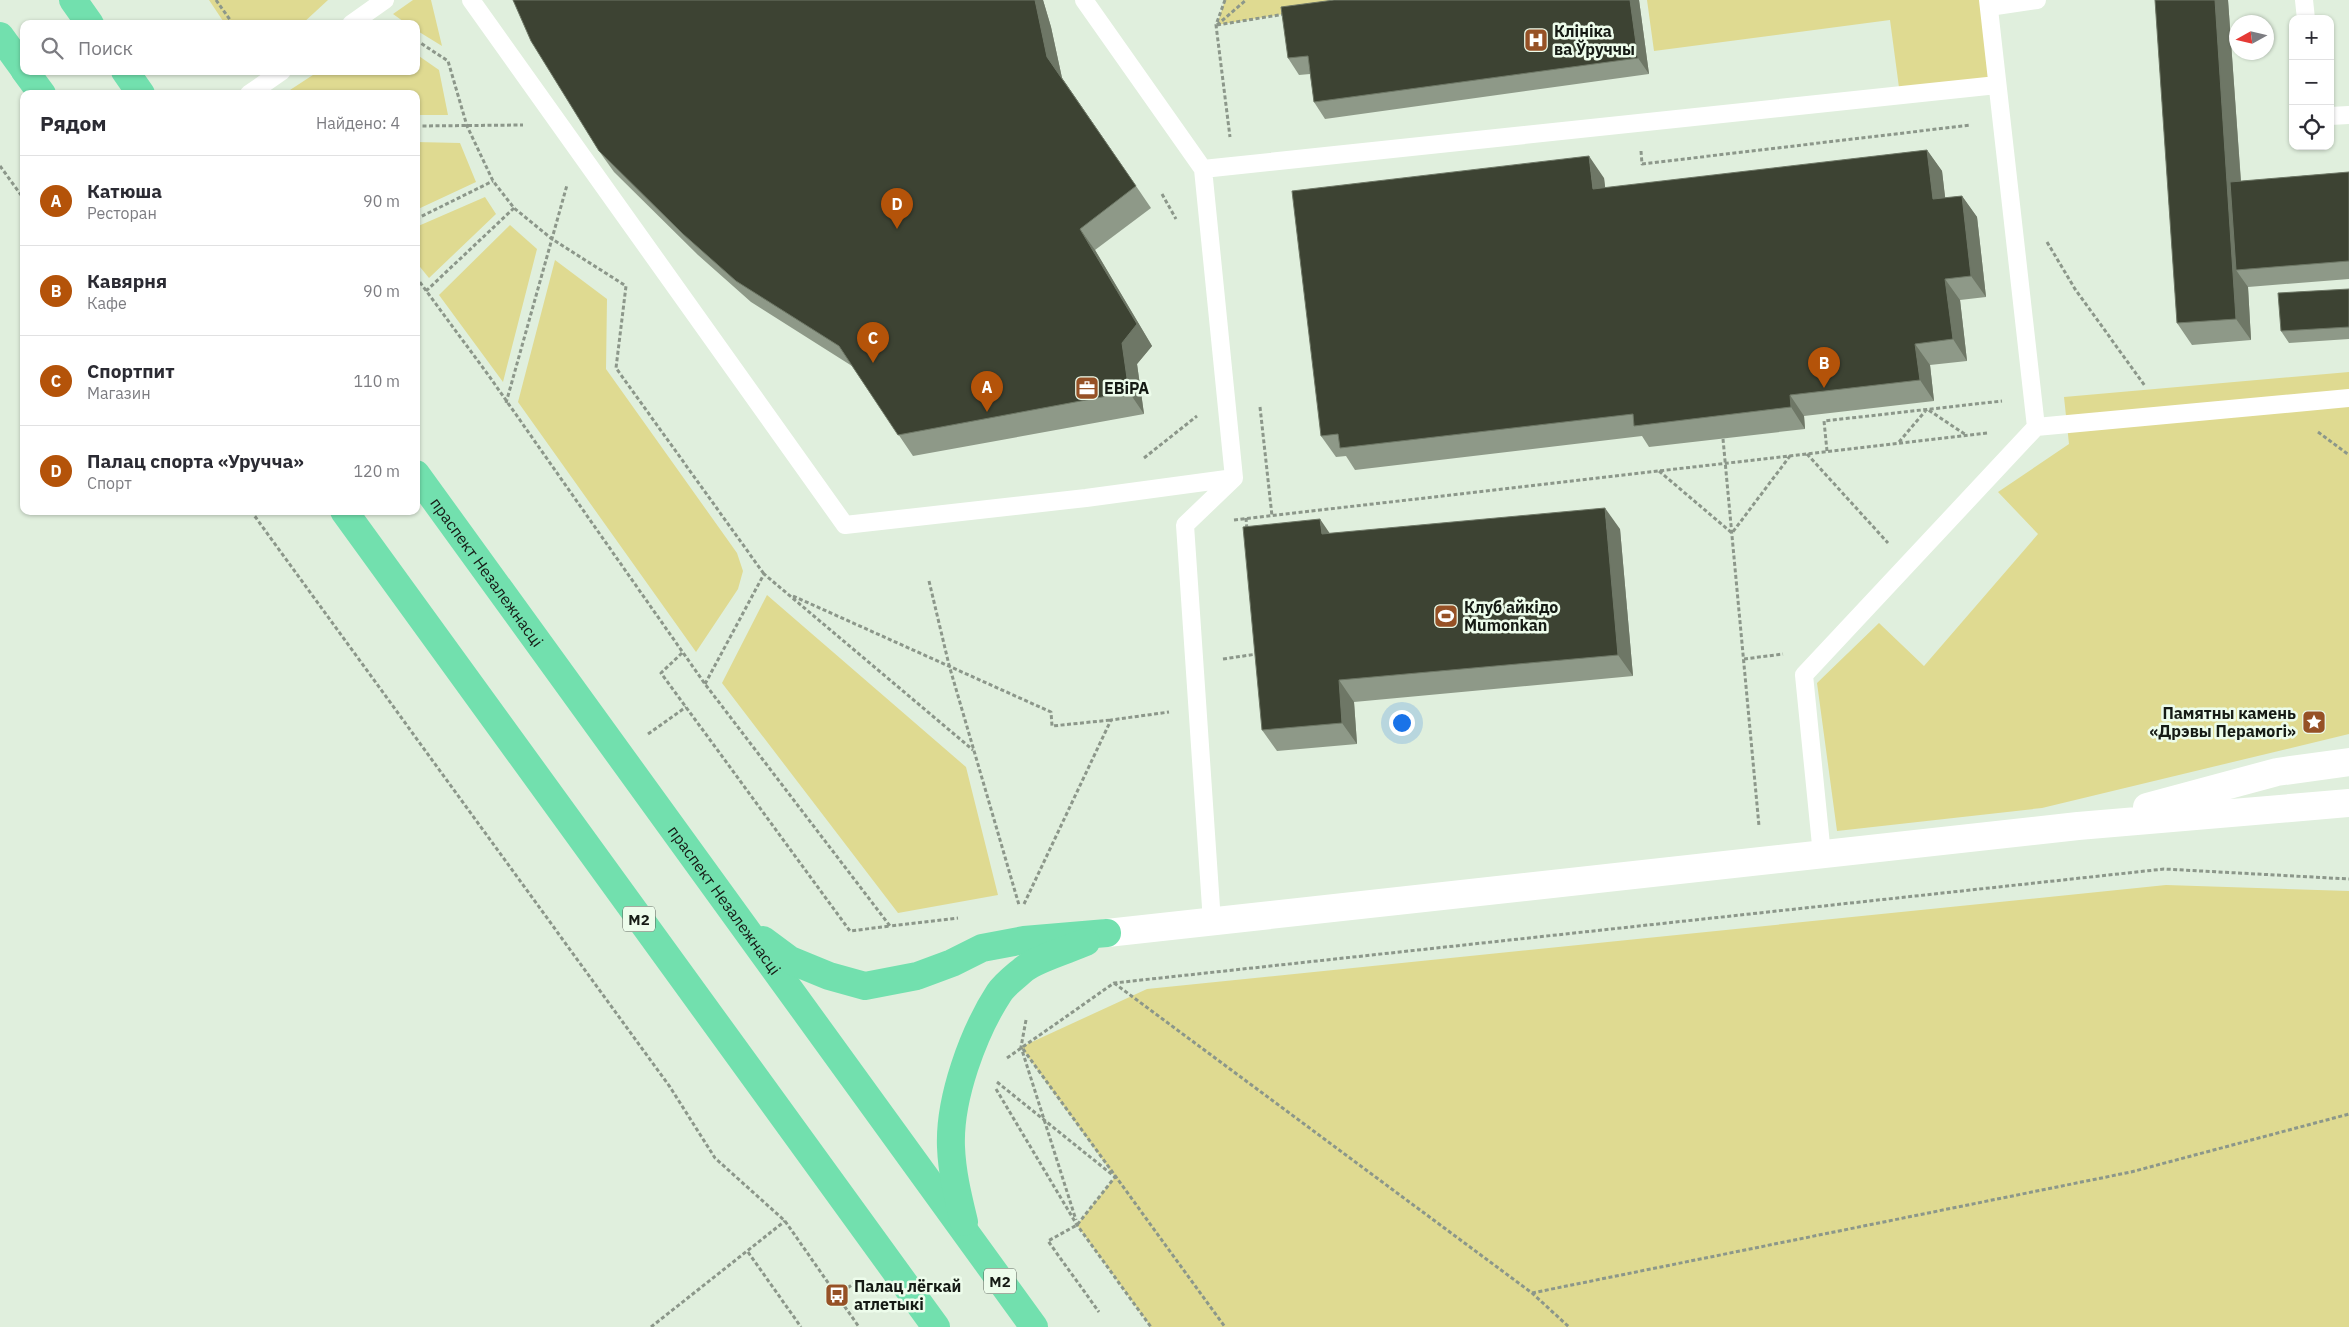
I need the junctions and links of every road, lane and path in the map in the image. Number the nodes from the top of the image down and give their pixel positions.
1 (73, 0) edge
2 (216, 0) edge
3 (385, 0) edge
4 (471, 0) edge
5 (1084, 0) edge
6 (1225, 0) edge
7 (1246, 0) edge
8 (2038, 0) edge
9 (2304, 0) edge
10 (1989, 3) edge
11 (1292, 12) edge
12 (2306, 15) edge
13 (87, 20) edge
14 (230, 20) edge
15 (357, 20) edge
16 (1216, 25) junction
17 (0, 36) edge
18 (420, 43) edge
19 (20, 63) edge
20 (29, 75) edge
21 (128, 75) edge
22 (276, 75) edge
23 (1997, 84) junction
24 (39, 90) edge
25 (138, 90) edge
26 (255, 90) edge
27 (2349, 115) edge
28 (2334, 116) edge
29 (1638, 123) junction
30 (560, 125) junction
31 (420, 126) edge
32 (467, 126) junction
33 (1973, 135) dead end
34 (577, 148) junction
35 (0, 166) edge
36 (1233, 166) junction
37 (1203, 169) junction
38 (493, 181) junction
39 (20, 194) edge
40 (1162, 194) dead end
41 (514, 208) junction
42 (420, 217) edge
43 (1180, 226) dead end
44 (552, 239) junction
45 (2046, 240) dead end
46 (420, 282) edge
47 (426, 290) junction
48 (2349, 398) edge
49 (506, 404) junction
50 (1260, 406) dead end
51 (1196, 408) dead end
52 (1927, 409) junction
53 (2166, 415) junction
54 (2036, 427) junction
55 (2007, 430) junction
56 (1966, 435) junction
57 (1723, 439) edge
58 (1898, 443) junction
59 (1827, 451) junction
60 (1807, 454) junction
61 (1790, 456) junction
62 (1137, 459) dead end
63 (1725, 463) junction
64 (1659, 471) junction
65 (1234, 478) junction
66 (420, 480) edge
67 (254, 515) edge
68 (347, 515) edge
69 (1246, 518) dead end
70 (1732, 533) junction
71 (1248, 538) edge
72 (1889, 544) dead end
73 (764, 574) junction
74 (928, 582) dead end
75 (788, 594) junction
76 (1257, 645) edge
77 (682, 653) junction
78 (1194, 663) junction
79 (948, 666) junction
80 (705, 684) junction
81 (686, 707) junction
82 (1198, 708) junction
83 (1111, 720) junction
84 (973, 750) junction
85 (619, 754) junction
86 (2349, 762) edge
87 (2349, 803) edge
88 (2078, 826) junction
89 (1822, 855) junction
90 (1762, 861) junction
91 (2349, 879) edge
92 (965, 918) dead end
93 (1212, 922) junction
94 (742, 924) junction
95 (890, 926) junction
96 (1108, 933) junction
97 (1114, 982) junction
98 (1028, 1012) dead end
99 (1021, 1047) junction
100 (1001, 1063) dead end
101 (2349, 1114) edge
102 (1045, 1123) junction
103 (785, 1222) junction
104 (1077, 1225) junction
105 (967, 1236) junction
106 (748, 1252) junction
107 (1532, 1293) junction
108 (1099, 1312) dead end
109 (651, 1327) edge
110 (801, 1327) edge
111 (859, 1327) edge
112 (936, 1327) edge
113 (1034, 1327) edge
114 (1151, 1327) edge
115 (1225, 1327) edge
116 (1569, 1327) edge

1 - 13 highway
2 - 14 path
3 - 15 lane
4 - 30 lane
5 - 37 lane
6 - 16 path
7 - 16 path
8 - 10 lane
9 - 12 lane
10 - 23 lane
11 - 16 path
16 - 36 path
17 - 19 highway
18 - 32 path
20 - 24 highway
21 - 25 highway
22 - 26 lane
23 - 29 lane
23 - 54 lane
27 - 28 lane
29 - 33 path
29 - 36 lane
30 - 32 path
30 - 34 lane
31 - 32 path
32 - 38 path
34 - 44 path
34 - 65 lane
35 - 39 path
36 - 37 lane
37 - 65 lane
38 - 41 path
38 - 42 path
40 - 43 path
41 - 44 path
41 - 47 path
44 - 49 path
44 - 73 path
45 - 53 path
46 - 47 path
47 - 49 path
48 - 53 lane
49 - 77 path
50 - 64 path
51 - 62 path
52 - 55 path
52 - 56 path
52 - 58 path
52 - 59 path
53 - 54 lane
54 - 55 path
54 - 89 lane
55 - 56 path
56 - 58 path
57 - 63 path
58 - 59 path
59 - 60 path
60 - 61 path
60 - 72 path
61 - 63 path
61 - 70 path
63 - 64 path
63 - 70 path
64 - 70 path
65 - 78 lane
66 - 85 highway, праспект Незалежнасці / М2
67 - 103 path
68 - 112 highway, М2
69 - 71 path
70 - 90 path
73 - 75 path
73 - 80 path
74 - 79 path
75 - 79 path
75 - 84 path
76 - 78 path
77 - 80 path
77 - 81 path
78 - 82 lane
79 - 83 path
79 - 84 path
80 - 95 path
81 - 85 path
81 - 95 path
82 - 83 path
82 - 93 lane
83 - 84 path
85 - 94 highway, праспект Незалежнасці / М2
86 - 88 street
87 - 88 street
88 - 89 street
89 - 90 street
90 - 93 street
91 - 97 path
92 - 95 path
93 - 96 street
94 - 96 highway
94 - 105 highway, праспект Незалежнасці / М2
96 - 105 highway
97 - 99 path
97 - 107 path
98 - 99 path
99 - 100 path
99 - 102 path
99 - 115 path
101 - 107 path
102 - 104 path
102 - 104 path
102 - 104 path
103 - 106 path
103 - 111 path
104 - 108 path
104 - 114 path
105 - 113 highway, праспект Незалежнасці / М2
106 - 109 path
106 - 110 path
107 - 116 path

